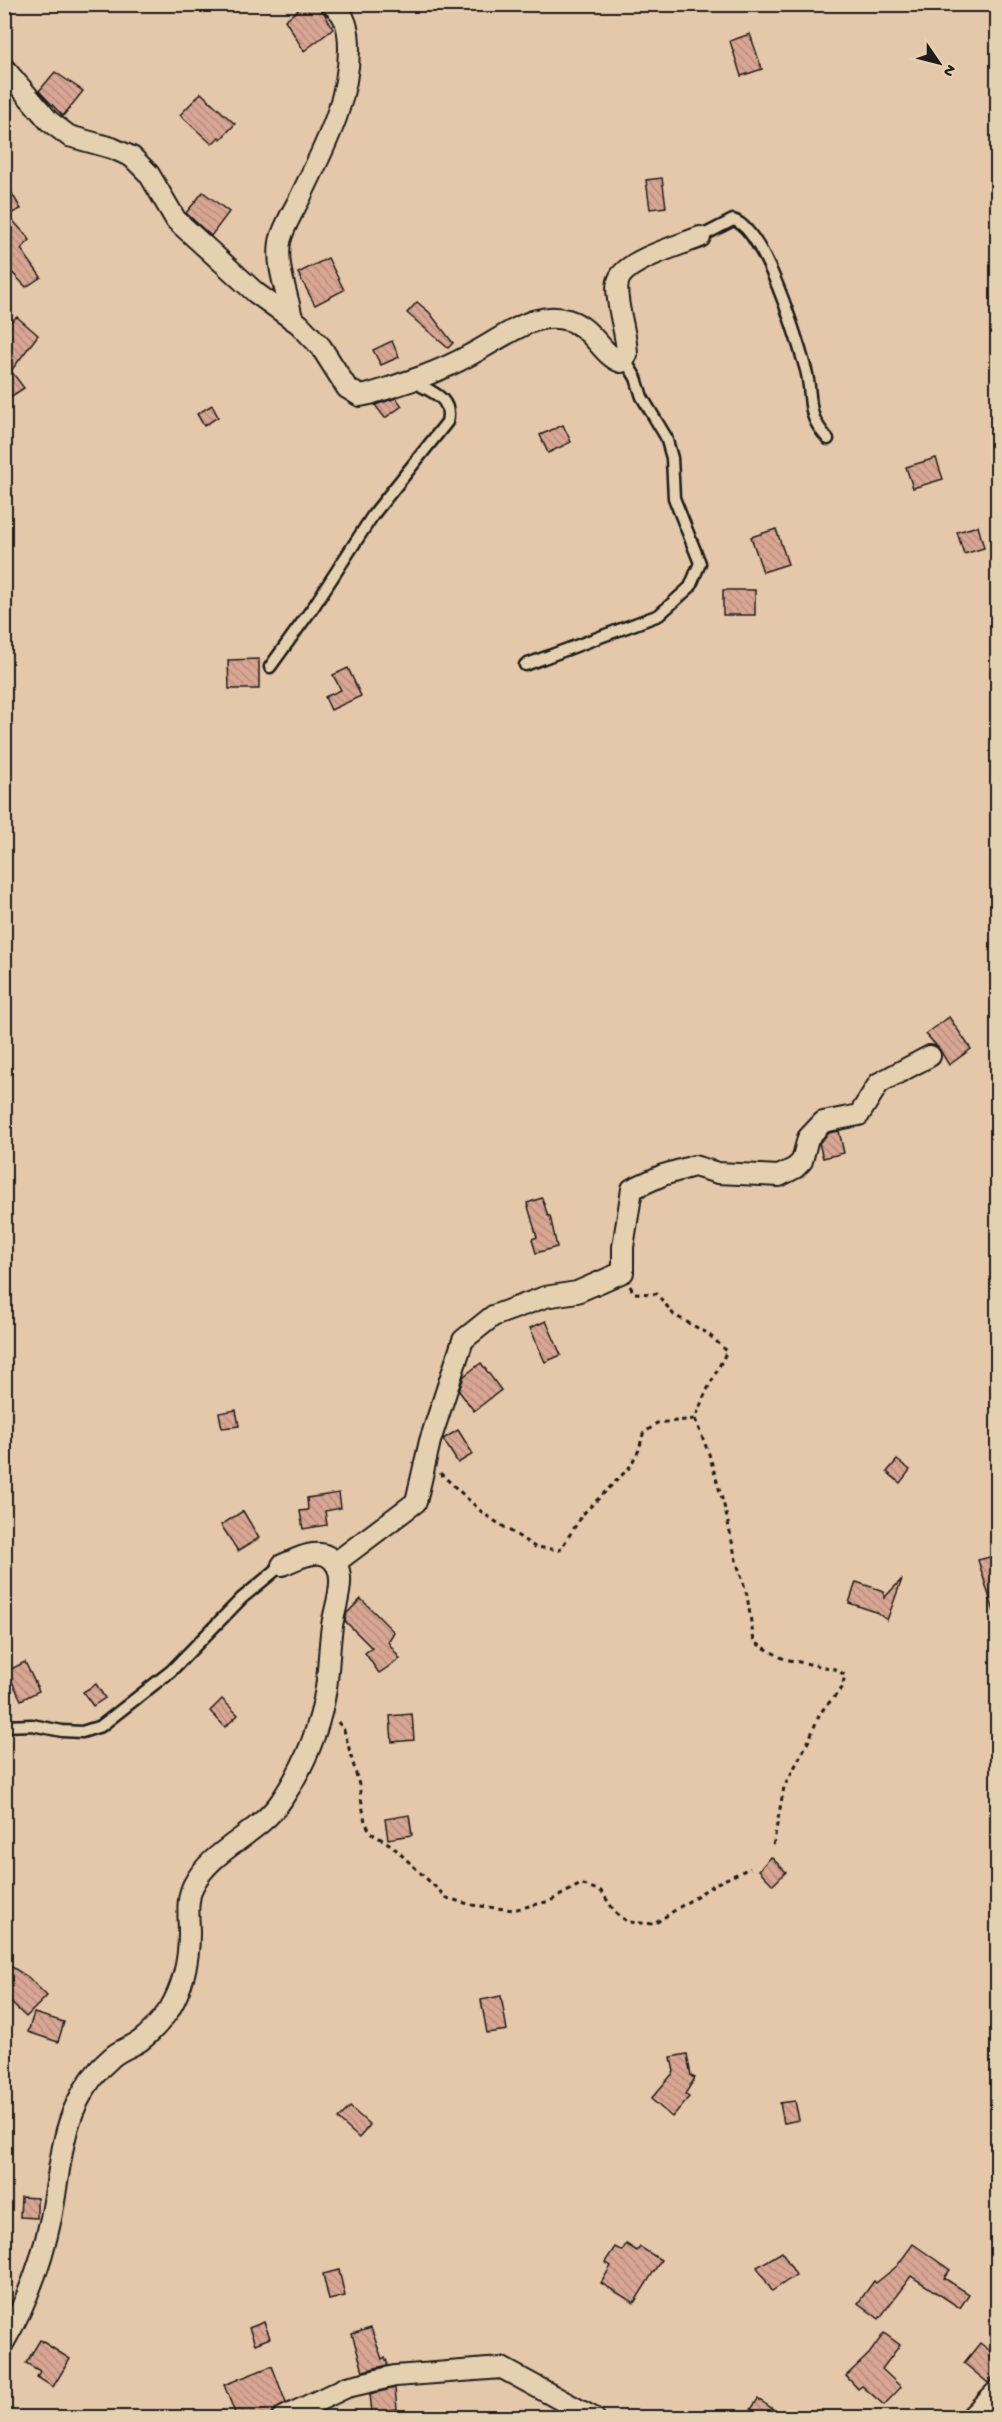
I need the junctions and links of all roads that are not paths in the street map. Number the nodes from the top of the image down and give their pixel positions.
1 (331, 4) edge
2 (4, 68) edge
3 (700, 237) joint
4 (292, 319) junction
5 (625, 360) junction
6 (412, 380) junction
7 (828, 439) dead end
8 (525, 665) dead end
9 (270, 667) dead end
10 (930, 1056) dead end
11 (335, 1563) junction
12 (282, 1565) joint
13 (4, 1725) edge
14 (4, 2342) edge
15 (998, 2390) edge
16 (282, 2418) edge
17 (594, 2418) edge
18 (970, 2418) edge

1 - 4 street
2 - 4 street
3 - 5 street
3 - 7 lane
4 - 6 street
5 - 6 street
5 - 8 lane
6 - 9 lane
10 - 11 street
11 - 12 street
11 - 14 street
12 - 13 lane
15 - 18 street
16 - 17 street

